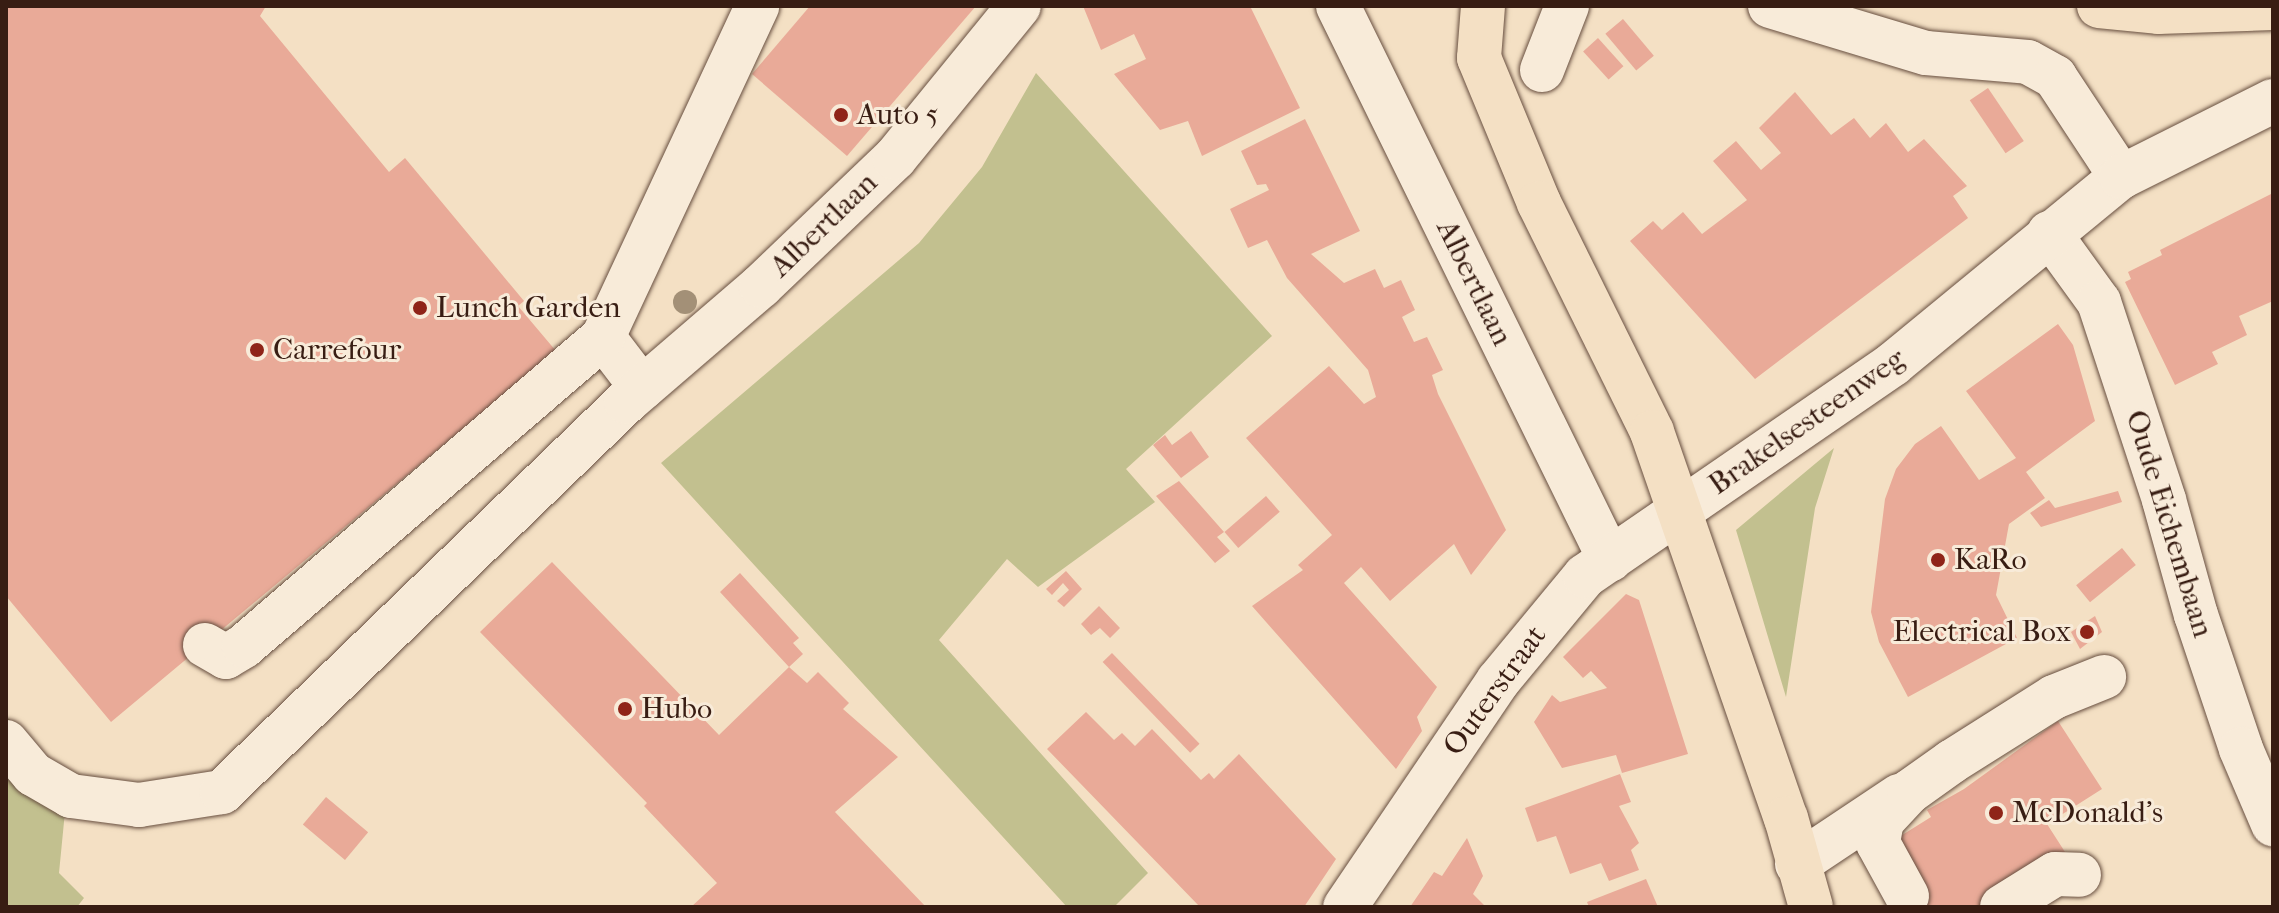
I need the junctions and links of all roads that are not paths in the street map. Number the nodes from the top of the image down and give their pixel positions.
1 (757, 6) edge
2 (1019, 6) edge
3 (1338, 6) edge
4 (1483, 6) edge
5 (1567, 6) edge
6 (1770, 6) edge
7 (2099, 6) edge
8 (2273, 8) edge
9 (2158, 9) edge
10 (1542, 70) dead end
11 (2273, 101) edge
12 (2121, 177) junction
13 (2049, 233) junction
14 (603, 337) junction
15 (642, 388) junction
16 (1683, 512) junction
17 (1610, 560) junction
18 (205, 645) dead end
19 (2104, 677) dead end
20 (6, 742) edge
21 (1909, 792) junction
22 (2273, 824) edge
23 (1797, 864) junction
24 (2079, 875) dead end
25 (1907, 896) dead end
26 (1345, 907) edge
27 (1811, 907) edge
28 (2002, 907) edge

1 - 14 street
2 - 15 street, Albertlaan
3 - 17 street, Albertlaan
4 - 16 main road
5 - 10 street
6 - 12 street
7 - 9 main road
8 - 9 main road
11 - 12 street, Brakelsesteenweg
12 - 13 street, Brakelsesteenweg
13 - 16 street, Brakelsesteenweg
13 - 22 street, Oude Eichembaan
14 - 15 street
14 - 18 street
15 - 20 street, Albertlaan
16 - 17 street, Outerstraat
16 - 23 main road, Brakelsesteenweg
17 - 26 street, Outerstraat
19 - 21 street
21 - 23 street
21 - 25 street
23 - 27 main road, Brakelsesteenweg
24 - 28 street

